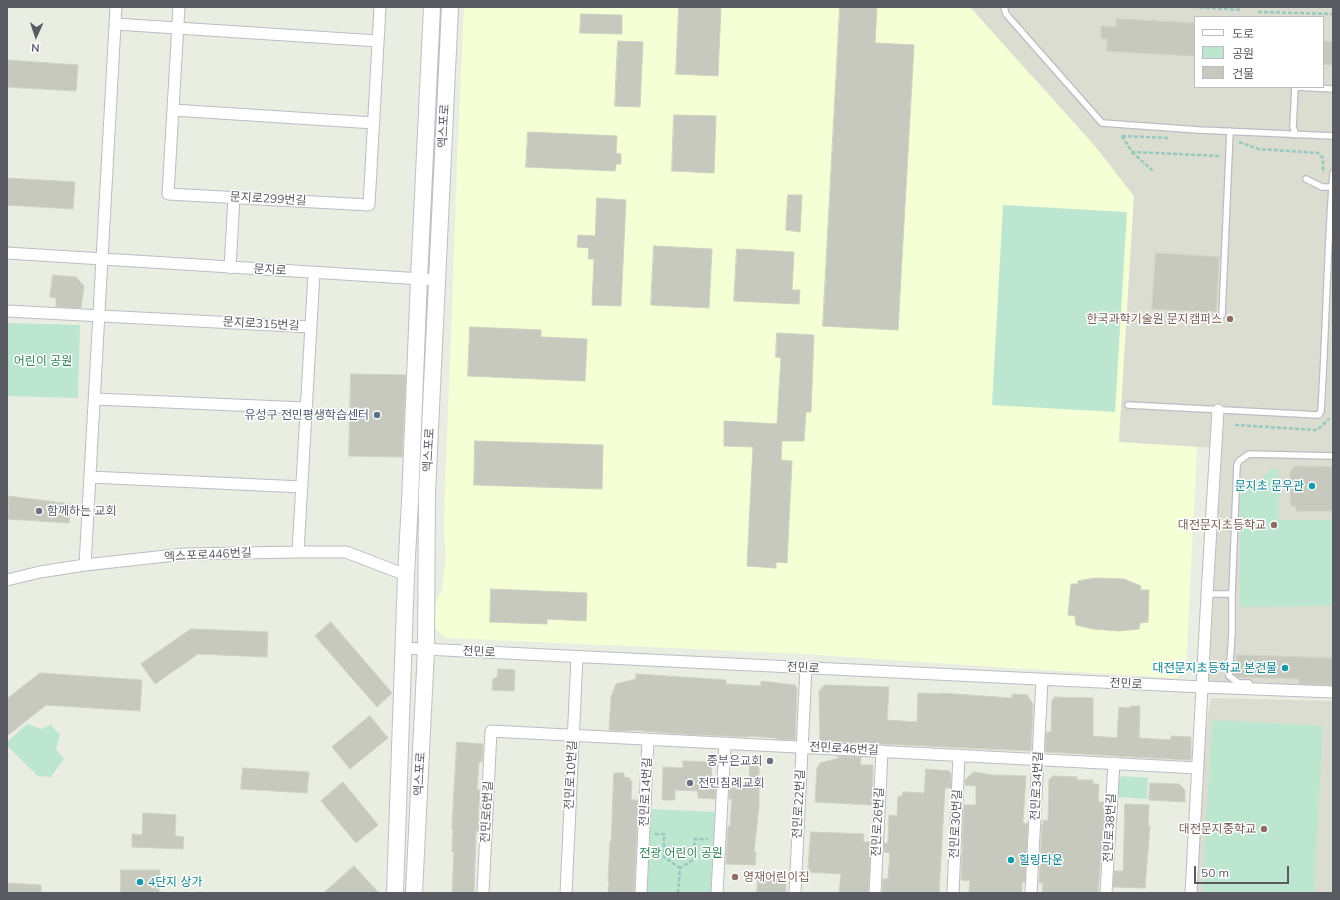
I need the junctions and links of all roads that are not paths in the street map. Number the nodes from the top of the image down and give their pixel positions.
1 (116, 7) edge
2 (179, 7) edge
3 (380, 7) edge
4 (432, 7) edge
5 (450, 7) edge
6 (1004, 7) edge
7 (116, 24) junction
8 (177, 28) junction
9 (378, 41) junction
10 (1296, 88) edge
11 (1314, 88) edge
12 (1333, 89) edge
13 (173, 110) junction
14 (374, 123) junction
15 (1230, 131) junction
16 (1296, 135) junction
17 (1333, 136) edge
18 (1333, 173) edge
19 (1306, 180) dead end
20 (1332, 187) edge
21 (234, 197) junction
22 (7, 254) edge
23 (103, 259) junction
24 (230, 268) junction
25 (314, 273) junction
26 (419, 279) junction
27 (438, 280) junction
28 (7, 311) edge
29 (1222, 314) dead end
30 (100, 316) junction
31 (311, 326) junction
32 (95, 399) junction
33 (1128, 405) dead end
34 (306, 408) junction
35 (1218, 410) junction
36 (1333, 456) edge
37 (90, 477) junction
38 (302, 487) junction
39 (298, 552) junction
40 (85, 565) junction
41 (406, 576) junction
42 (7, 580) edge
43 (1207, 594) junction
44 (1232, 594) junction
45 (403, 648) junction
46 (426, 650) junction
47 (578, 657) junction
48 (806, 668) junction
49 (1042, 680) junction
50 (1285, 685) dead end
51 (1202, 687) junction
52 (1333, 692) edge
53 (491, 731) joint
54 (573, 735) junction
55 (648, 739) junction
56 (725, 743) junction
57 (802, 747) junction
58 (882, 751) junction
59 (959, 755) junction
60 (1038, 759) junction
61 (1114, 763) junction
62 (1198, 768) junction
63 (395, 893) edge
64 (414, 893) edge
65 (483, 893) edge
66 (566, 893) edge
67 (641, 893) edge
68 (716, 893) edge
69 (796, 893) edge
70 (875, 893) edge
71 (953, 893) edge
72 (1031, 893) edge
73 (1106, 893) edge
74 (1191, 893) edge

1 - 7 street
2 - 8 street, 문지로299번길
3 - 9 street, 문지로299번길
4 - 26 main road, 엑스포로
5 - 27 main road, 엑스포로
6 - 15 lane
7 - 8 street
7 - 23 street
8 - 9 street
8 - 13 street, 문지로299번길
9 - 14 street, 문지로299번길
10 - 16 lane
11 - 12 lane
13 - 14 street
13 - 21 street, 문지로299번길
14 - 21 street, 문지로299번길
15 - 16 lane
15 - 29 lane
16 - 17 lane
18 - 20 lane
19 - 20 lane
20 - 35 lane
21 - 24 street
22 - 23 street, 문지로
23 - 24 street, 문지로
23 - 30 street
24 - 25 street, 문지로
25 - 26 street, 문지로
25 - 31 street
26 - 27 street, 문지로
26 - 41 main road, 엑스포로
27 - 46 main road, 엑스포로
28 - 30 street, 문지로315번길
30 - 31 street, 문지로315번길
30 - 32 street
31 - 34 street, 문지로315번길
32 - 34 street
32 - 37 street
33 - 35 lane
34 - 38 street, 문지로315번길
35 - 43 street
36 - 44 lane
37 - 38 street
37 - 40 street
38 - 39 street, 문지로315번길
39 - 40 street, 엑스포로446번길
39 - 41 street, 엑스포로446번길
40 - 42 street, 엑스포로446번길
41 - 45 main road, 엑스포로
43 - 44 lane
43 - 51 street
44 - 50 lane
45 - 46 street, 전민로
45 - 63 main road, 엑스포로
46 - 47 street, 전민로
46 - 64 main road, 엑스포로
47 - 48 street, 전민로
47 - 54 street, 전민로10번길
48 - 49 street, 전민로
48 - 57 street, 전민로22번길
49 - 51 street, 전민로
49 - 60 street, 전민로34번길
51 - 52 street, 전민로
51 - 62 street
53 - 54 street, 전민로46번길
53 - 65 street, 전민로6번길
54 - 55 street, 전민로46번길
54 - 66 street, 전민로10번길
55 - 56 street, 전민로46번길
55 - 67 street, 전민로14번길
56 - 57 street, 전민로46번길
56 - 68 street
57 - 58 street, 전민로46번길
57 - 69 street, 전민로22번길
58 - 59 street, 전민로46번길
58 - 70 street, 전민로26번길
59 - 60 street, 전민로46번길
59 - 71 street, 전민로30번길
60 - 61 street, 전민로46번길
60 - 72 street, 전민로34번길
61 - 62 street, 전민로46번길
61 - 73 street, 전민로38번길
62 - 74 street

